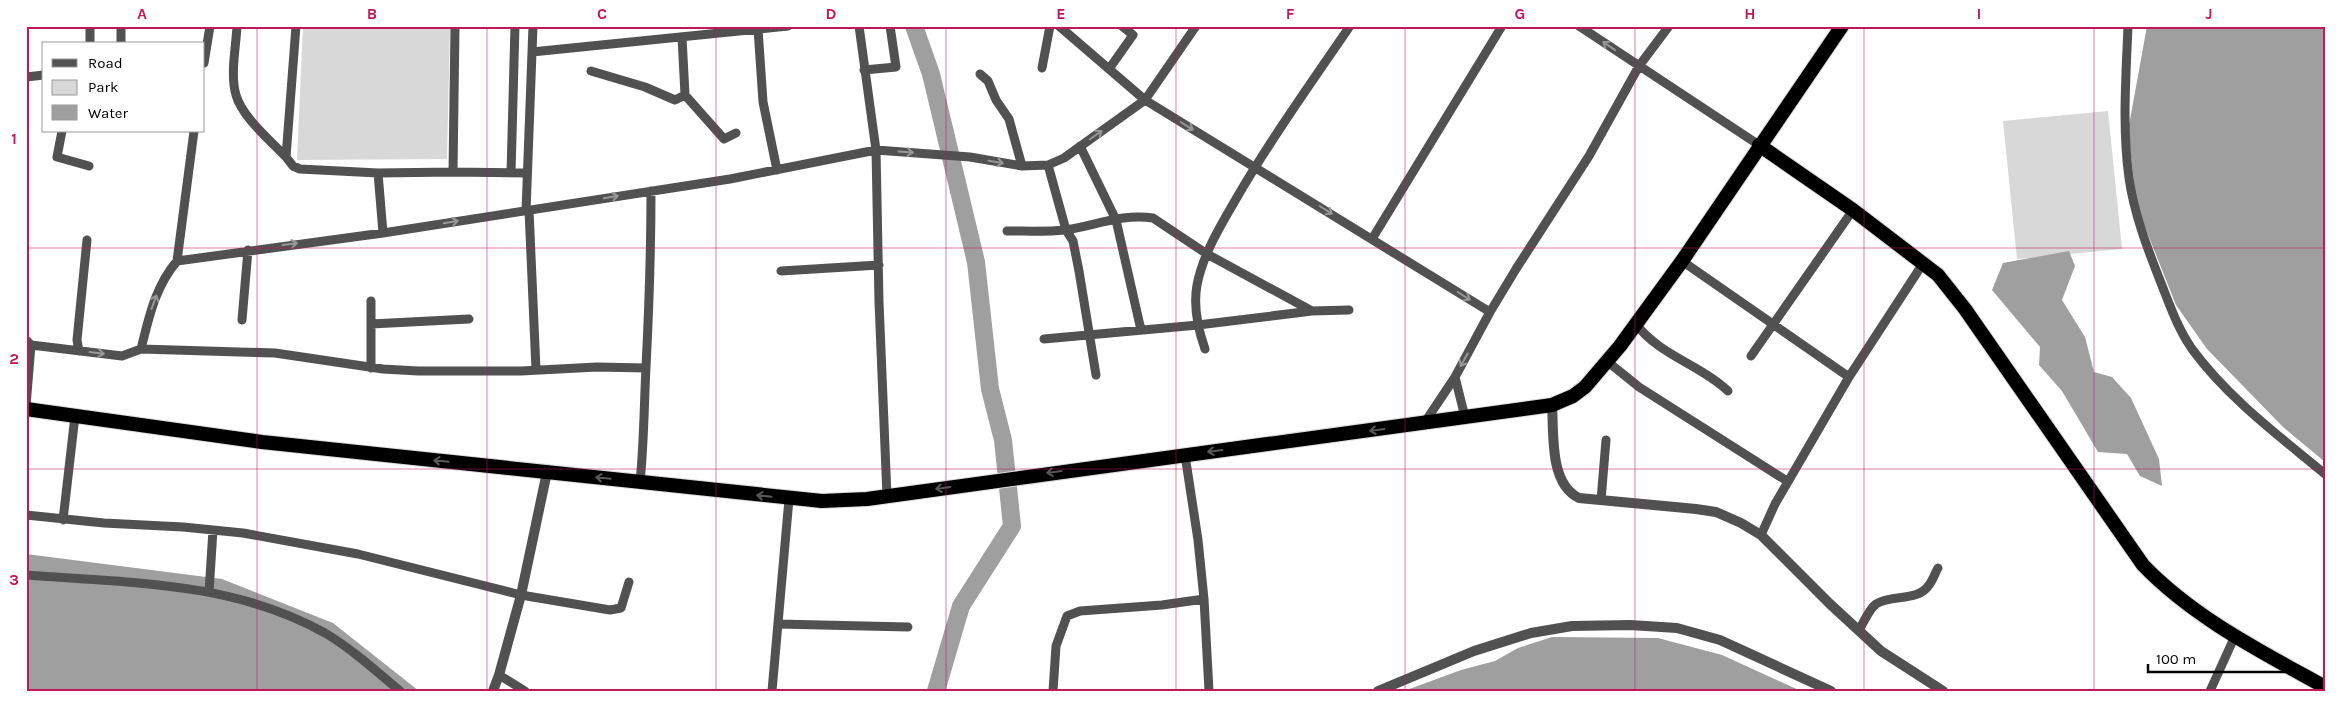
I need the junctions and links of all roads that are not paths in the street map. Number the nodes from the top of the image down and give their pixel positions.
1 (90, 26) edge
2 (121, 26) edge
3 (210, 26) edge
4 (237, 26) edge
5 (296, 26) edge
6 (455, 26) edge
7 (515, 26) edge
8 (533, 26) edge
9 (786, 26) edge
10 (858, 26) edge
11 (890, 26) edge
12 (1050, 26) edge
13 (1060, 26) edge
14 (1122, 26) edge
15 (1196, 26) edge
16 (1350, 26) edge
17 (1502, 26) edge
18 (1579, 26) edge
19 (1669, 26) edge
20 (1842, 26) edge
21 (2128, 26) edge
22 (758, 30) junction
23 (682, 37) junction
24 (90, 42) edge
25 (121, 42) edge
26 (532, 52) junction
27 (205, 57) edge
28 (1639, 66) junction
29 (1042, 68) dead end
30 (1108, 69) junction
31 (864, 70) junction
32 (592, 71) dead end
33 (980, 74) dead end
34 (42, 75) edge
35 (26, 77) edge
36 (686, 95) junction
37 (1145, 100) junction
38 (62, 132) edge
39 (194, 132) edge
40 (736, 133) dead end
41 (1080, 146) junction
42 (1760, 146) junction
43 (876, 150) junction
44 (286, 157) junction
45 (1048, 165) junction
46 (89, 166) dead end
47 (1022, 166) junction
48 (1255, 166) junction
49 (777, 170) junction
50 (452, 172) junction
51 (378, 173) junction
52 (511, 173) junction
53 (527, 173) junction
54 (651, 191) junction
55 (1853, 210) junction
56 (528, 211) junction
57 (1116, 220) junction
58 (1066, 230) junction
59 (1007, 231) dead end
60 (383, 233) junction
61 (1372, 239) junction
62 (87, 240) dead end
63 (248, 250) junction
64 (1207, 254) junction
65 (177, 261) junction
66 (1682, 261) junction
67 (1924, 262) junction
68 (879, 265) junction
69 (781, 270) dead end
70 (371, 301) dead end
71 (1349, 310) dead end
72 (1312, 311) junction
73 (1490, 312) junction
74 (470, 319) dead end
75 (242, 320) dead end
76 (1772, 323) junction
77 (371, 324) junction
78 (1636, 324) junction
79 (1198, 325) junction
80 (1141, 330) junction
81 (1090, 334) junction
82 (1044, 339) dead end
83 (29, 342) edge
84 (141, 349) junction
85 (1205, 349) dead end
86 (79, 351) junction
87 (1751, 356) dead end
88 (1608, 362) junction
89 (371, 368) junction
90 (646, 368) junction
91 (536, 370) junction
92 (1096, 375) dead end
93 (1455, 377) junction
94 (1849, 377) junction
95 (1728, 391) dead end
96 (1552, 405) junction
97 (26, 408) edge
98 (75, 416) junction
99 (1465, 417) junction
100 (1425, 422) junction
101 (1606, 440) dead end
102 (1186, 455) junction
103 (547, 472) junction
104 (2325, 474) edge
105 (1788, 481) junction
106 (640, 482) junction
107 (887, 496) junction
108 (789, 499) junction
109 (1601, 500) junction
110 (26, 516) edge
111 (62, 520) junction
112 (213, 530) junction
113 (1761, 534) junction
114 (1938, 568) dead end
115 (26, 575) edge
116 (629, 582) dead end
117 (209, 592) junction
118 (521, 595) junction
119 (1204, 600) junction
120 (778, 624) junction
121 (908, 627) dead end
122 (1859, 630) junction
123 (2235, 636) junction
124 (499, 675) junction
125 (2325, 687) edge
126 (400, 691) edge
127 (493, 691) edge
128 (525, 691) edge
129 (772, 691) edge
130 (1053, 691) edge
131 (1210, 691) edge
132 (1378, 691) edge
133 (1831, 691) edge
134 (1943, 691) edge
135 (2210, 691) edge

1 - 24 street
2 - 25 street
3 - 27 street
4 - 44 street
5 - 44 street
6 - 50 street
7 - 52 street
8 - 26 street
9 - 22 street
10 - 31 street
11 - 31 street
12 - 29 street
13 - 30 street
14 - 30 street
15 - 37 street
16 - 48 street
17 - 61 street
28 -> 18 street
19 - 28 street
20 - 42 highway
21 - 104 street
22 - 23 street
22 - 49 street
23 - 26 street
23 - 36 street
26 - 53 street
28 - 42 street
28 - 73 street
30 - 37 street
31 - 43 street
32 - 36 street
33 - 47 street
34 - 35 street
36 - 40 street
41 -> 37 street
37 -> 48 street
38 - 46 street
39 - 65 street
41 - 45 street
41 - 57 street
42 - 55 highway
42 - 66 highway
43 -> 47 street
43 - 49 street
43 - 68 street
44 - 51 street
45 - 47 street
45 - 58 street
48 -> 61 street
48 - 64 street
49 - 54 street
50 - 51 street
50 - 52 street
51 - 60 street
52 - 53 street
53 - 56 street
56 -> 54 street
54 - 90 street
55 - 67 highway
55 - 76 street
60 -> 56 street
56 - 91 street
57 - 58 street
57 - 64 street
57 - 80 street
58 - 59 street
58 - 81 street
63 -> 60 street
61 -> 73 street
62 - 86 street
63 - 65 street
63 - 75 street
64 - 72 street
64 - 79 street
84 -> 65 street
66 - 76 street
66 - 78 highway
67 - 94 street
67 - 123 highway
68 - 69 street
68 - 107 street
70 - 77 street
71 - 72 street
72 - 79 street
73 -> 93 street
74 - 77 street
76 - 87 street
76 - 94 street
77 - 89 street
78 - 88 highway
78 - 95 street
79 - 80 street
79 - 85 street
80 - 81 street
81 - 82 street
81 - 92 street
83 - 86 street
83 - 97 street
86 -> 84 street
84 - 89 street
88 - 96 highway
88 - 105 street
89 - 91 street
90 - 91 street
90 - 106 street
93 - 99 street
93 - 100 street
94 - 105 street
96 - 99 highway
96 - 109 street
97 - 98 highway
103 -> 98 highway
98 - 111 street
99 - 100 highway
100 -> 102 highway
101 - 109 street
102 -> 107 highway
102 - 119 street
106 -> 103 highway
103 - 118 street
105 - 113 street
108 -> 106 highway
107 - 108 highway
108 - 120 street
109 - 113 street
110 - 111 street
111 - 112 street
112 - 117 street
112 - 118 street
113 - 122 street
114 - 122 street
115 - 117 street
116 - 118 street
117 - 126 street
118 - 124 street
119 - 130 street
119 - 131 street
120 - 121 street
120 - 129 street
122 - 134 street
123 - 125 highway
123 - 135 street
124 - 127 street
124 - 128 street
132 - 133 street

